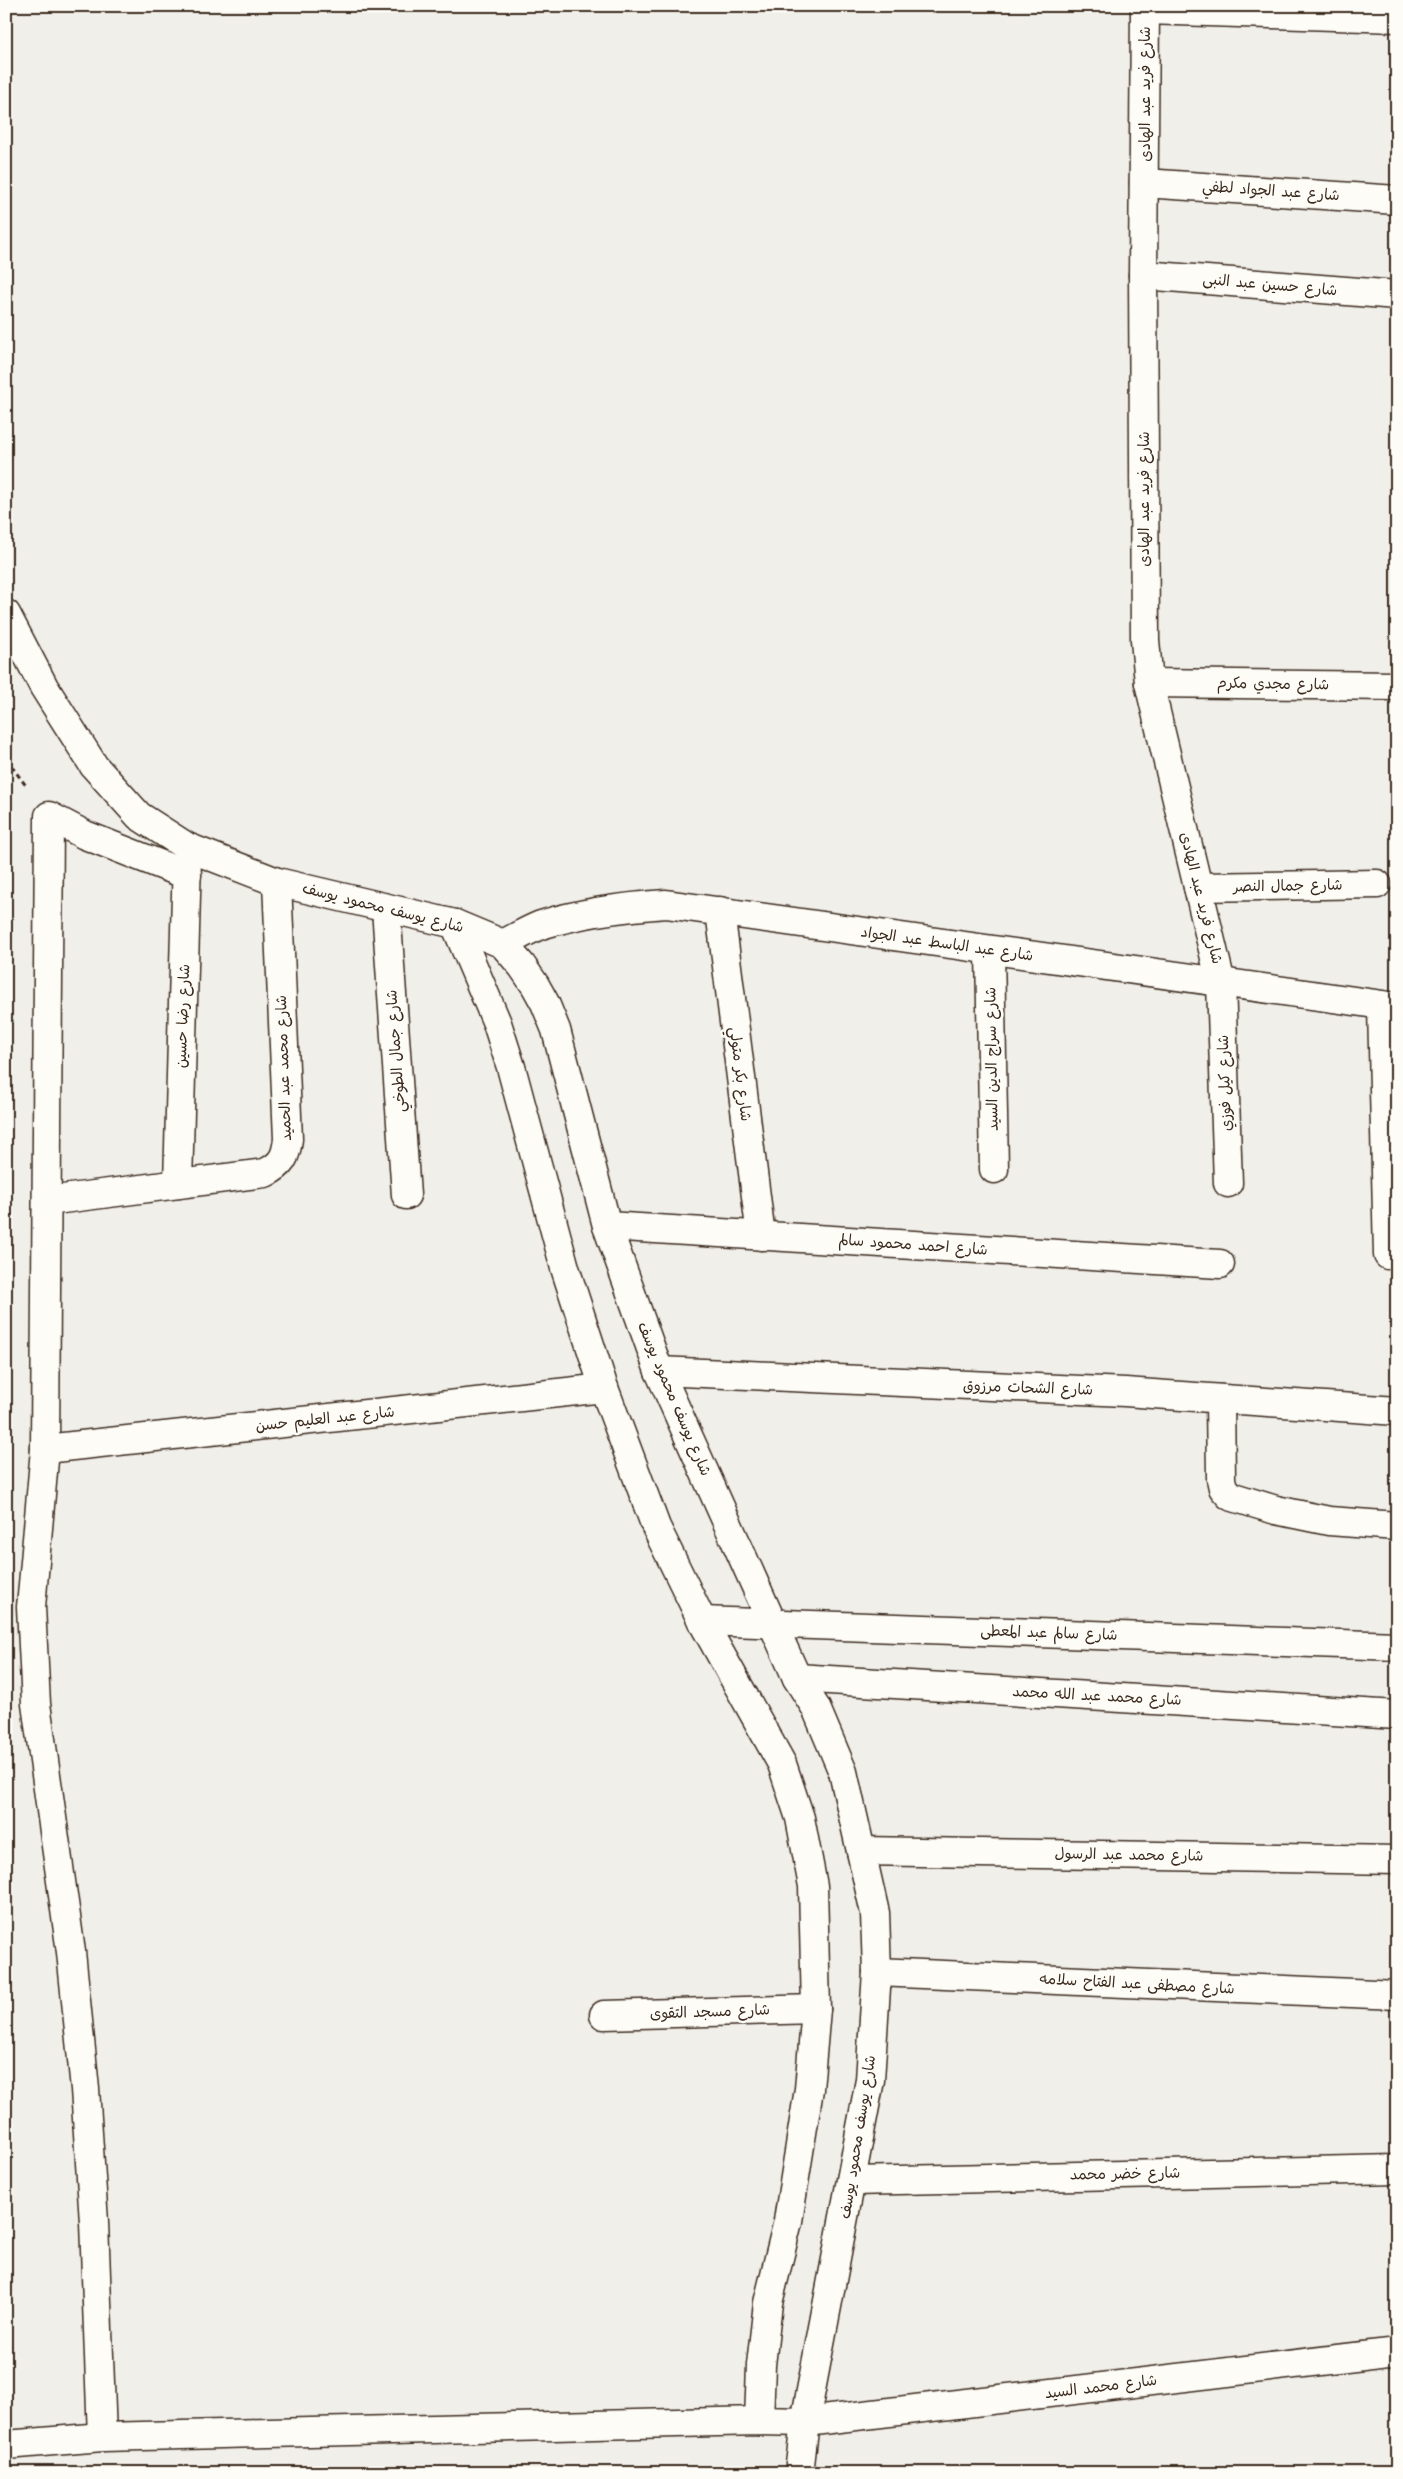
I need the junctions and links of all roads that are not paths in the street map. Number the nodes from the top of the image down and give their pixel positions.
1 (1145, 8) edge
2 (1397, 18) edge
3 (1144, 183) junction
4 (1397, 200) edge
5 (1142, 275) junction
6 (1397, 295) edge
7 (6, 614) edge
8 (1149, 682) junction
9 (1397, 686) edge
10 (187, 847) junction
11 (187, 876) junction
12 (277, 882) junction
13 (1377, 884) dead end
14 (1198, 887) junction
15 (386, 908) junction
16 (720, 911) junction
17 (455, 924) junction
18 (503, 944) junction
19 (990, 950) junction
20 (1221, 983) junction
21 (1389, 1006) edge
22 (994, 1168) dead end
23 (1228, 1183) dead end
24 (178, 1184) junction
25 (406, 1195) dead end
26 (47, 1200) junction
27 (607, 1226) junction
28 (761, 1236) junction
29 (1388, 1255) dead end
30 (1220, 1264) dead end
31 (659, 1371) junction
32 (604, 1388) junction
33 (1220, 1399) junction
34 (1397, 1411) edge
35 (45, 1449) junction
36 (1397, 1526) edge
37 (702, 1621) junction
38 (773, 1623) junction
39 (1397, 1646) edge
40 (797, 1678) junction
41 (1397, 1715) edge
42 (862, 1851) junction
43 (1397, 1860) edge
44 (877, 1972) junction
45 (1397, 1995) edge
46 (816, 2009) junction
47 (604, 2015) dead end
48 (1397, 2169) edge
49 (852, 2181) junction
50 (1397, 2352) edge
51 (759, 2421) junction
52 (806, 2422) junction
53 (102, 2437) junction
54 (6, 2445) edge
55 (799, 2473) edge

1 - 2 street
1 - 3 street, شارع فريد عبد الهادى
3 - 4 street, شارع عبد الجواد لطفي
3 - 5 street, شارع فريد عبد الهادى
5 - 6 street, شارع حسين عبد النبى
5 - 8 street, شارع فريد عبد الهادى
7 - 10 street, شارع يوسف محمود يوسف
8 - 9 street, شارع مجدي مكرم
8 - 14 street, شارع فريد عبد الهادى
10 - 11 street, شارع رضا حسين
10 - 12 street, شارع يوسف محمود يوسف
11 - 24 street, شارع رضا حسين
11 - 26 street
12 - 15 street, شارع يوسف محمود يوسف
12 - 24 street, شارع محمد عبد الحميد
13 - 14 street, شارع جمال النصر
14 - 20 street, شارع فريد عبد الهادى
15 - 17 street, شارع يوسف محمود يوسف
15 - 25 street, شارع جمال الطوخي
16 - 18 street, شارع عبد الباسط عبد الجواد
16 - 19 street, شارع عبد الباسط عبد الجواد
16 - 28 street, شارع بكر متولي
17 - 18 street, شارع يوسف محمود يوسف
17 - 32 street
18 - 27 street, شارع يوسف محمود يوسف
19 - 20 street, شارع عبد الباسط عبد الجواد
19 - 22 street, شارع سراج الدين السيد
20 - 21 street, شارع عبد الباسط عبد الجواد
20 - 23 street, شارع كيل فوزي
21 - 29 street
24 - 26 street, شارع محمد عبد الحميد
26 - 35 street
27 - 28 street, شارع احمد محمود سالم
27 - 31 street, شارع يوسف محمود يوسف
28 - 30 street, شارع احمد محمود سالم
31 - 33 street, شارع الشحات مرزوق
31 - 38 street, شارع يوسف محمود يوسف
32 - 35 street, شارع عبد العليم حسن
32 - 37 street
33 - 34 street, شارع الشحات مرزوق
33 - 36 street
35 - 53 street
37 - 38 street, شارع سالم عبد المعطى
37 - 46 street
38 - 39 street, شارع سالم عبد المعطى
38 - 40 street, شارع يوسف محمود يوسف
40 - 41 street, شارع محمد عبد الله محمد
40 - 42 street, شارع يوسف محمود يوسف
42 - 43 street, شارع محمد عبد الرسول
42 - 44 street, شارع يوسف محمود يوسف
44 - 45 street, شارع مصطفى عبد الفتاح سلامه
44 - 49 street, شارع يوسف محمود يوسف
46 - 47 street, شارع مسجد التقوى
46 - 51 street
48 - 49 street, شارع خضر محمد
49 - 52 street, شارع يوسف محمود يوسف
50 - 52 street, شارع محمد السيد
51 - 52 street, شارع محمد السيد
51 - 53 street, شارع محمد السيد
52 - 55 street, شارع يوسف محمود يوسف
53 - 54 street, شارع محمد السيد

